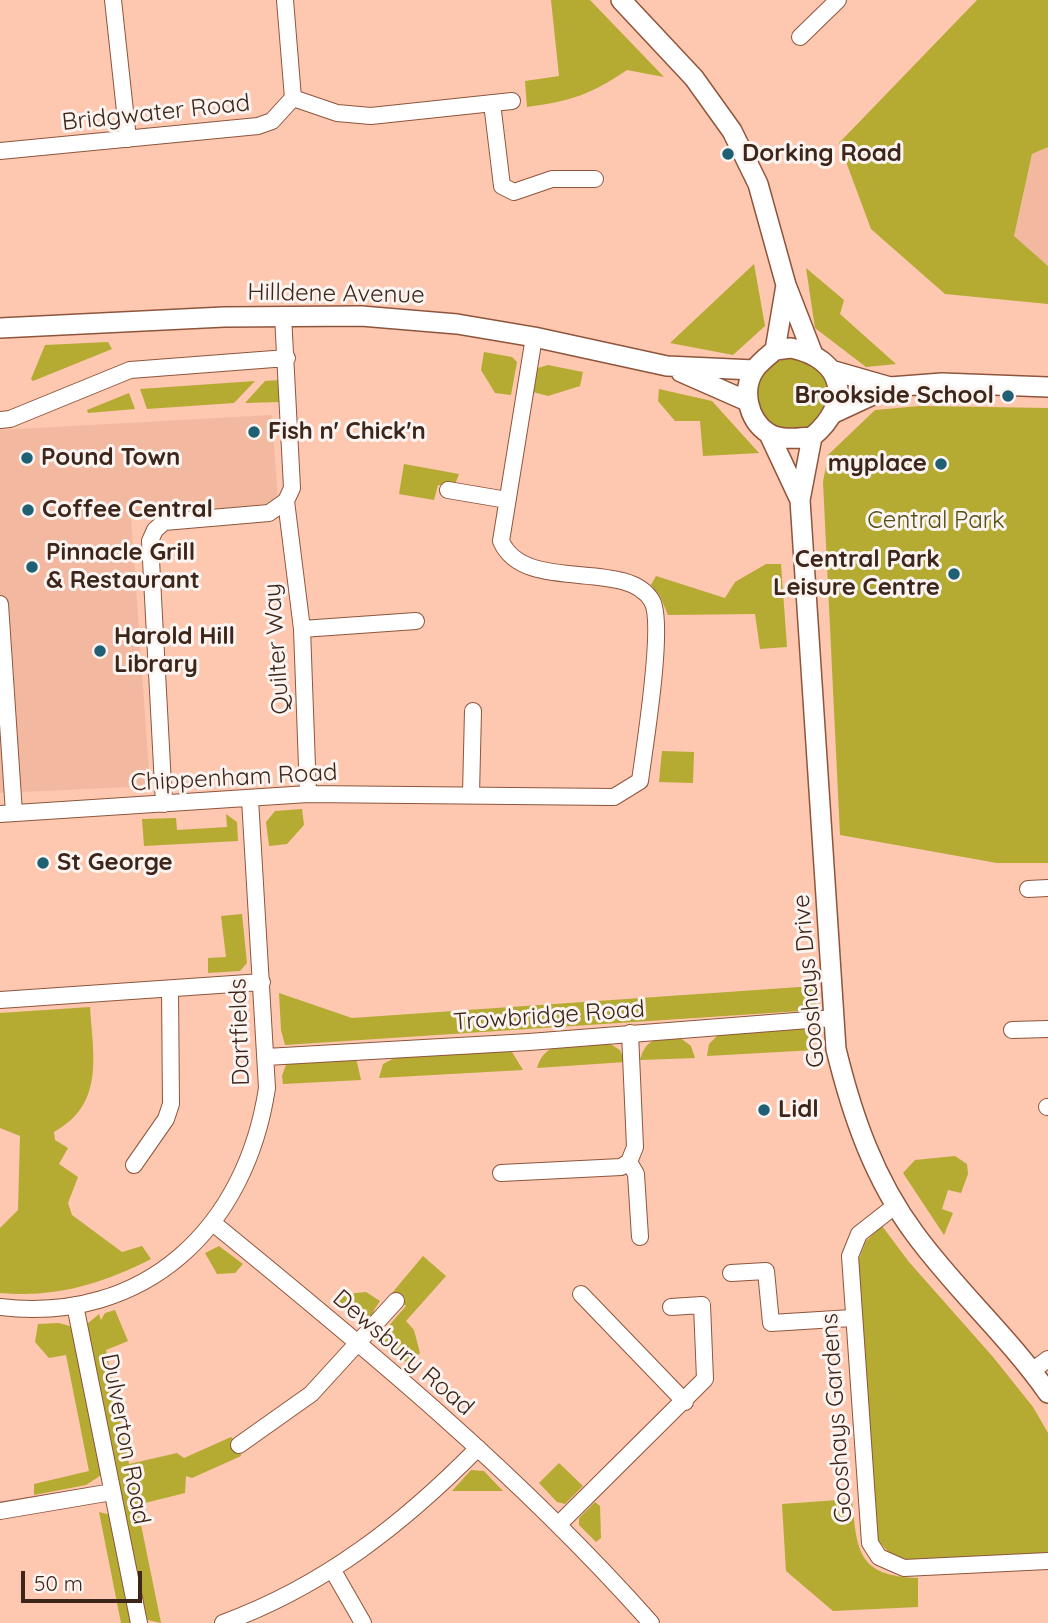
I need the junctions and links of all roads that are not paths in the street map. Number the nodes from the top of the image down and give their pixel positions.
1 (113, 0) edge
2 (285, 0) edge
3 (621, 0) edge
4 (838, 0) edge
5 (800, 37) dead end
6 (293, 98) junction
7 (512, 101) dead end
8 (492, 103) junction
9 (128, 139) junction
10 (0, 152) edge
11 (595, 179) dead end
12 (786, 285) junction
13 (283, 315) junction
14 (0, 328) edge
15 (534, 337) junction
16 (775, 349) junction
17 (812, 352) junction
18 (287, 358) junction
19 (667, 366) junction
20 (754, 370) junction
21 (834, 371) junction
22 (890, 387) junction
23 (1048, 387) edge
24 (747, 401) junction
25 (834, 413) junction
26 (5, 419) edge
27 (0, 433) edge
28 (768, 434) junction
29 (811, 437) junction
30 (447, 490) dead end
31 (507, 500) junction
32 (800, 500) junction
33 (286, 501) junction
34 (0, 604) edge
35 (416, 621) dead end
36 (302, 629) junction
37 (473, 711) dead end
38 (308, 794) junction
39 (471, 794) junction
40 (250, 799) junction
41 (164, 804) junction
42 (7, 814) edge
43 (1048, 888) edge
44 (1028, 889) dead end
45 (262, 982) junction
46 (170, 989) junction
47 (0, 1000) edge
48 (834, 1018) junction
49 (1048, 1029) edge
50 (1012, 1030) dead end
51 (630, 1033) junction
52 (267, 1057) junction
53 (629, 1162) junction
54 (134, 1165) dead end
55 (501, 1173) dead end
56 (896, 1205) junction
57 (213, 1223) junction
58 (640, 1237) dead end
59 (731, 1273) dead end
60 (581, 1294) dead end
61 (396, 1301) dead end
62 (75, 1305) junction
63 (0, 1307) edge
64 (671, 1307) dead end
65 (852, 1318) junction
66 (360, 1344) junction
67 (1040, 1365) edge
68 (1048, 1393) edge
69 (685, 1402) junction
70 (239, 1445) dead end
71 (478, 1448) junction
72 (113, 1492) junction
73 (0, 1511) edge
74 (558, 1525) junction
75 (1048, 1561) edge
76 (332, 1569) junction
77 (139, 1623) edge
78 (223, 1623) edge
79 (363, 1623) edge
80 (651, 1623) edge

1 - 9 street
2 - 6 street
3 - 12 street
4 - 5 street
6 - 8 street
6 - 9 street, Bridgwater Road
7 - 8 street
8 - 11 street
9 - 10 street, Bridgwater Road
12 - 16 street
12 - 17 street
13 - 14 street, Hilldene Avenue
13 - 15 street, Hilldene Avenue
13 - 18 street, Quilter Way
15 - 19 street, Hilldene Avenue
15 - 31 street, Chippenham Road
16 - 17 street
16 - 20 street
17 - 21 street
18 - 26 street
18 - 33 street, Quilter Way
19 - 20 street, Hilldene Avenue
19 - 24 street, Hilldene Avenue
20 - 24 street
21 - 22 street
21 - 25 street
22 - 23 street
22 - 25 street
24 - 28 street
25 - 29 street
26 - 27 street
28 - 29 street
28 - 32 street, Gooshays Drive
29 - 32 street, Gooshays Drive
30 - 31 street
31 - 39 street, Chippenham Road
32 - 48 street, Gooshays Drive
33 - 36 street, Quilter Way
33 - 41 street
34 - 42 street
35 - 36 street
36 - 38 street, Quilter Way
37 - 39 street
38 - 39 street, Chippenham Road
38 - 40 street, Chippenham Road
40 - 41 street, Chippenham Road
40 - 45 street, Dartfields
41 - 42 street, Chippenham Road
43 - 44 street
45 - 46 street
45 - 52 street, Dartfields
46 - 47 street
46 - 54 street
48 - 51 street, Trowbridge Road
48 - 56 street, Gooshays Drive
49 - 50 street
51 - 52 street, Trowbridge Road
51 - 53 street
52 - 57 street, Dartfields
53 - 55 street
53 - 58 street
56 - 65 street, Gooshays Gardens
56 - 67 street, Gooshays Drive
57 - 62 street, Dartfields
57 - 66 street, Dewsbury Road
59 - 65 street
60 - 69 street
61 - 66 street
62 - 63 street, Dartfields
62 - 72 street, Dulverton Road
64 - 69 street
65 - 75 street, Gooshays Gardens
66 - 70 street
66 - 71 street, Dewsbury Road
67 - 68 street, Gooshays Drive
69 - 74 street
71 - 74 street, Dewsbury Road
71 - 76 street
72 - 73 street
72 - 77 street, Dulverton Road
74 - 80 street, Dewsbury Road
76 - 78 street
76 - 79 street

